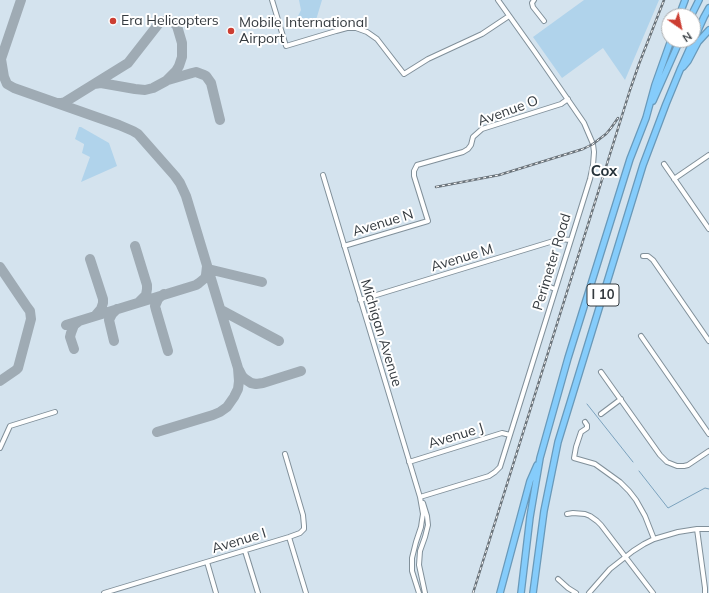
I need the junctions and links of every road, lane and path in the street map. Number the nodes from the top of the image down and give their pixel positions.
1 (272, 0) edge
2 (498, 0) edge
3 (534, 0) edge
4 (709, 8) edge
5 (509, 16) junction
6 (544, 21) dead end
7 (709, 30) edge
8 (668, 48) edge
9 (677, 48) edge
10 (680, 70) junction
11 (568, 99) junction
12 (646, 118) junction
13 (709, 155) edge
14 (664, 164) dead end
15 (323, 175) dead end
16 (674, 179) junction
17 (428, 221) joint
18 (709, 229) edge
19 (570, 240) junction
20 (344, 246) junction
21 (643, 256) dead end
22 (547, 288) dead end
23 (555, 289) junction
24 (360, 300) junction
25 (640, 336) dead end
26 (709, 341) edge
27 (601, 372) dead end
28 (621, 399) junction
29 (55, 412) dead end
30 (601, 414) dead end
31 (585, 422) dead end
32 (709, 434) edge
33 (510, 435) junction
34 (0, 448) edge
35 (709, 451) edge
36 (285, 454) dead end
37 (540, 458) junction
38 (409, 462) junction
39 (420, 498) junction
40 (567, 514) dead end
41 (697, 529) junction
42 (709, 529) edge
43 (290, 537) junction
44 (654, 540) junction
45 (245, 550) junction
46 (625, 556) junction
47 (207, 562) junction
48 (558, 579) dead end
49 (124, 587) junction
50 (104, 593) edge
51 (126, 593) edge
52 (216, 593) edge
53 (258, 593) edge
54 (306, 593) edge
55 (423, 593) edge
56 (500, 593) edge
57 (521, 593) edge
58 (534, 593) edge
59 (576, 593) edge
60 (589, 593) edge
61 (653, 593) edge
62 (704, 593) edge

1 - 5 street
2 - 5 street, Perimeter Road
3 - 6 street
4 - 10 highway, I 10
5 - 11 street, Perimeter Road
7 - 10 highway
8 - 12 highway
9 - 12 highway, I 10
10 - 58 highway, I 10
11 - 17 street, Avenue O
11 - 19 street, Perimeter Road
12 - 37 highway, I 10
13 - 16 street
14 - 16 street
15 - 20 street, Michigan Avenue
16 - 18 street
17 - 20 street, Avenue N
19 - 23 street, Perimeter Road
19 - 24 street, Avenue M
20 - 24 street, Michigan Avenue
21 - 26 street
22 - 23 street
23 - 33 street, Perimeter Road
24 - 38 street, Michigan Avenue
25 - 32 street
27 - 28 street
28 - 30 street
28 - 35 street
29 - 34 street
31 - 44 street
33 - 38 street, Avenue J
33 - 39 street, Perimeter Road
36 - 43 street, Avenue I
37 - 56 highway
37 - 57 highway, I 10
38 - 39 street, Michigan Avenue
39 - 55 street, Michigan Avenue
39 - 55 street, Michigan Avenue
40 - 46 street
41 - 42 street
41 - 44 street
41 - 62 street
43 - 45 street, Avenue I
43 - 54 street
44 - 46 street
45 - 47 street, Avenue I
45 - 53 street
46 - 60 street
46 - 61 street
47 - 49 street, Avenue I
47 - 52 street
48 - 59 street
49 - 50 street, Avenue I
49 - 51 street

